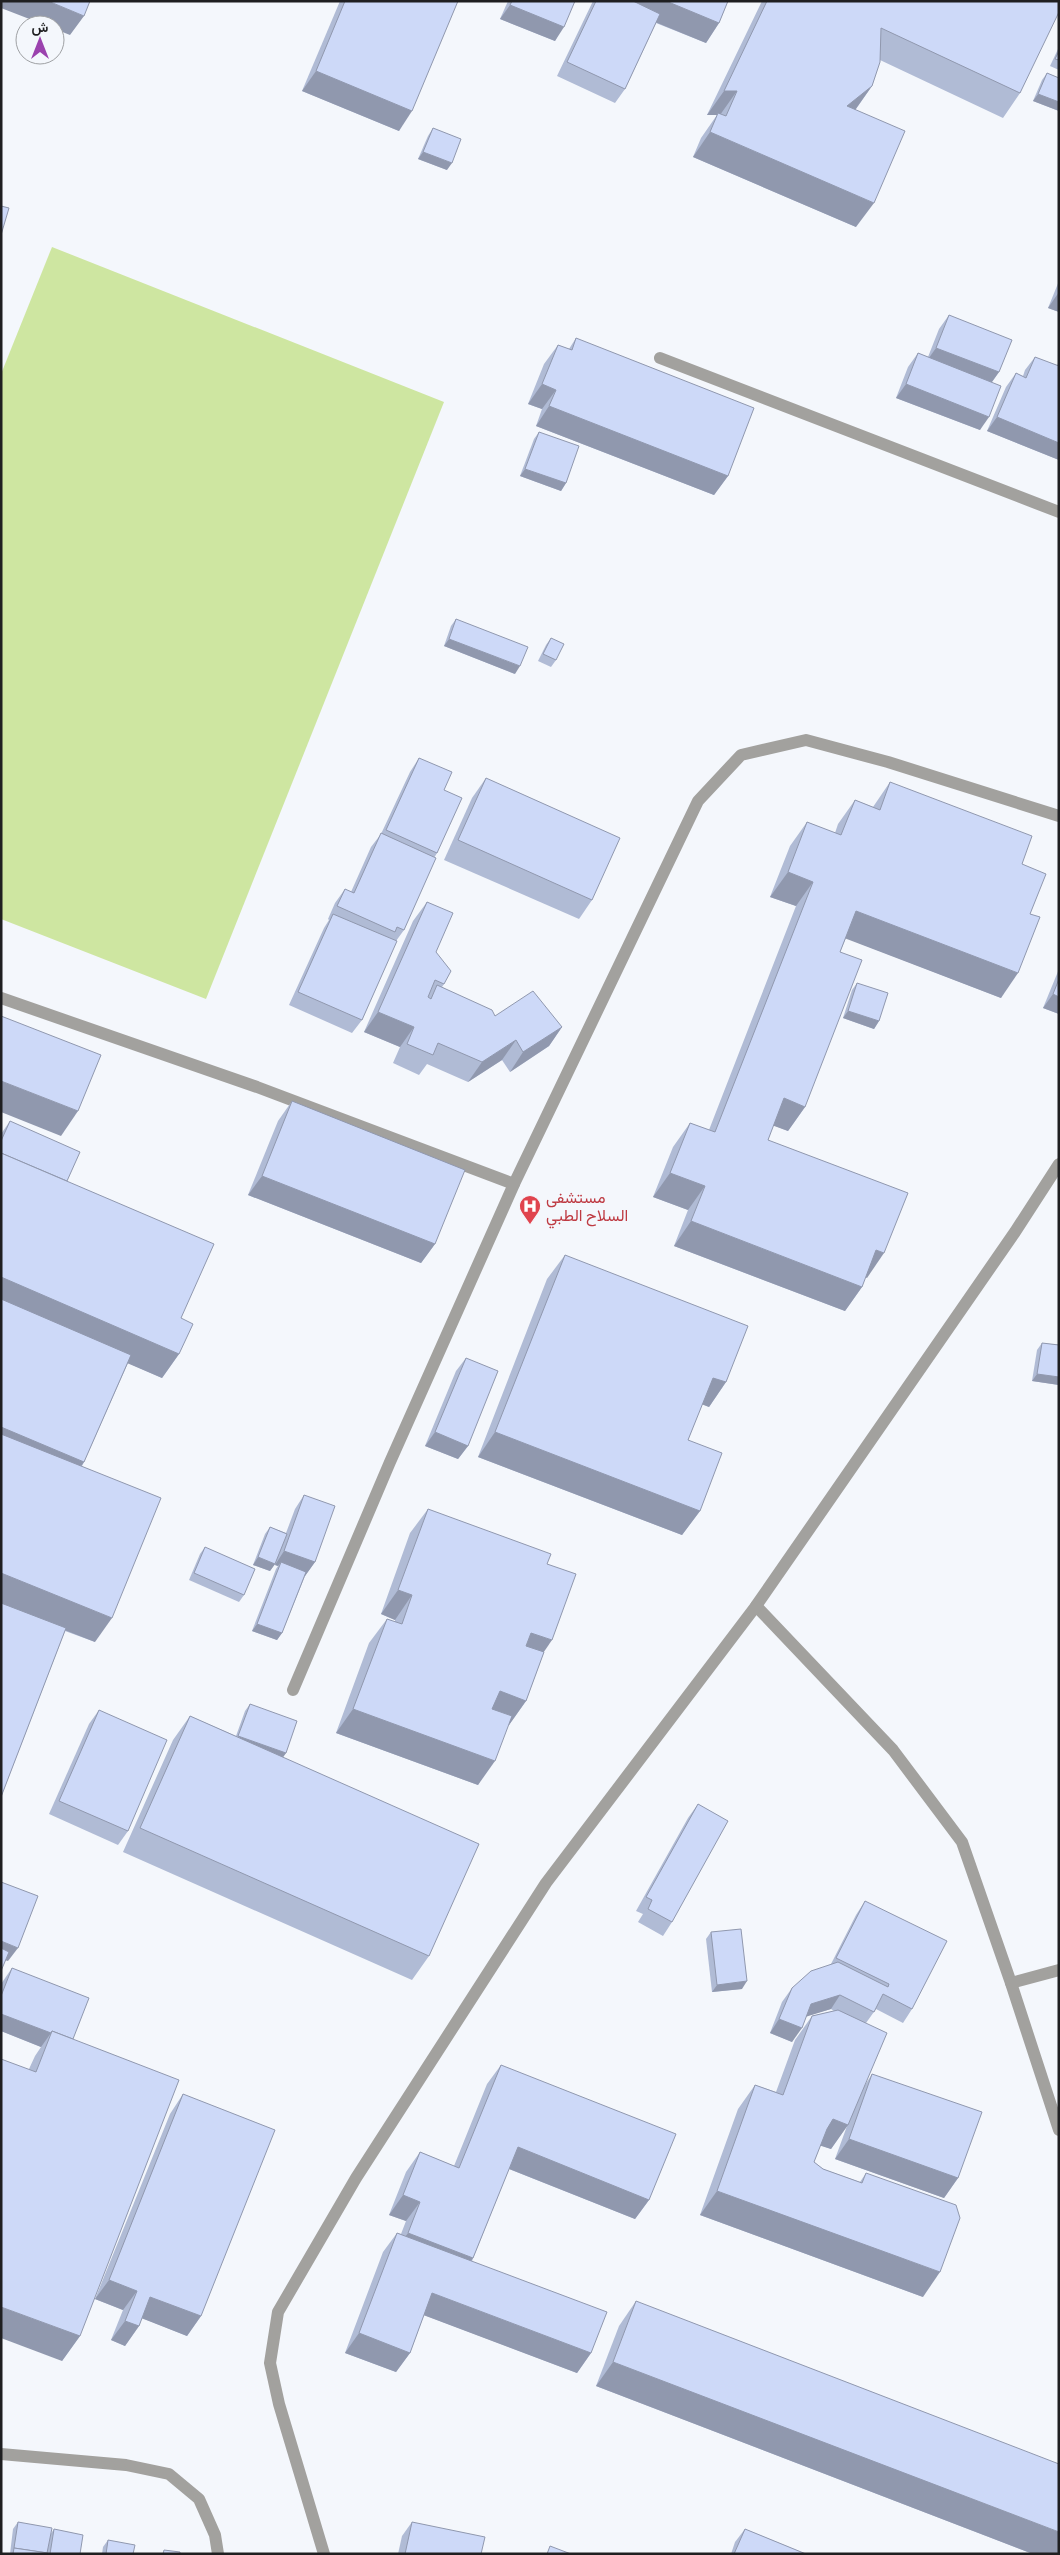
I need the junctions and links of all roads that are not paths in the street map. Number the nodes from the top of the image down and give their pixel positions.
1 (660, 358) dead end
2 (1059, 512) edge
3 (1059, 816) edge
4 (1, 998) edge
5 (1059, 1164) edge
6 (514, 1184) junction
7 (756, 1606) junction
8 (293, 1690) dead end
9 (1059, 1970) edge
10 (1011, 1983) junction
11 (1059, 2130) edge
12 (1, 2454) edge
13 (218, 2554) edge
14 (324, 2554) edge

1 - 2 street
3 - 6 street
4 - 6 street
5 - 7 street
6 - 8 street
7 - 10 street
7 - 14 street
9 - 10 street
10 - 11 street
12 - 13 street

